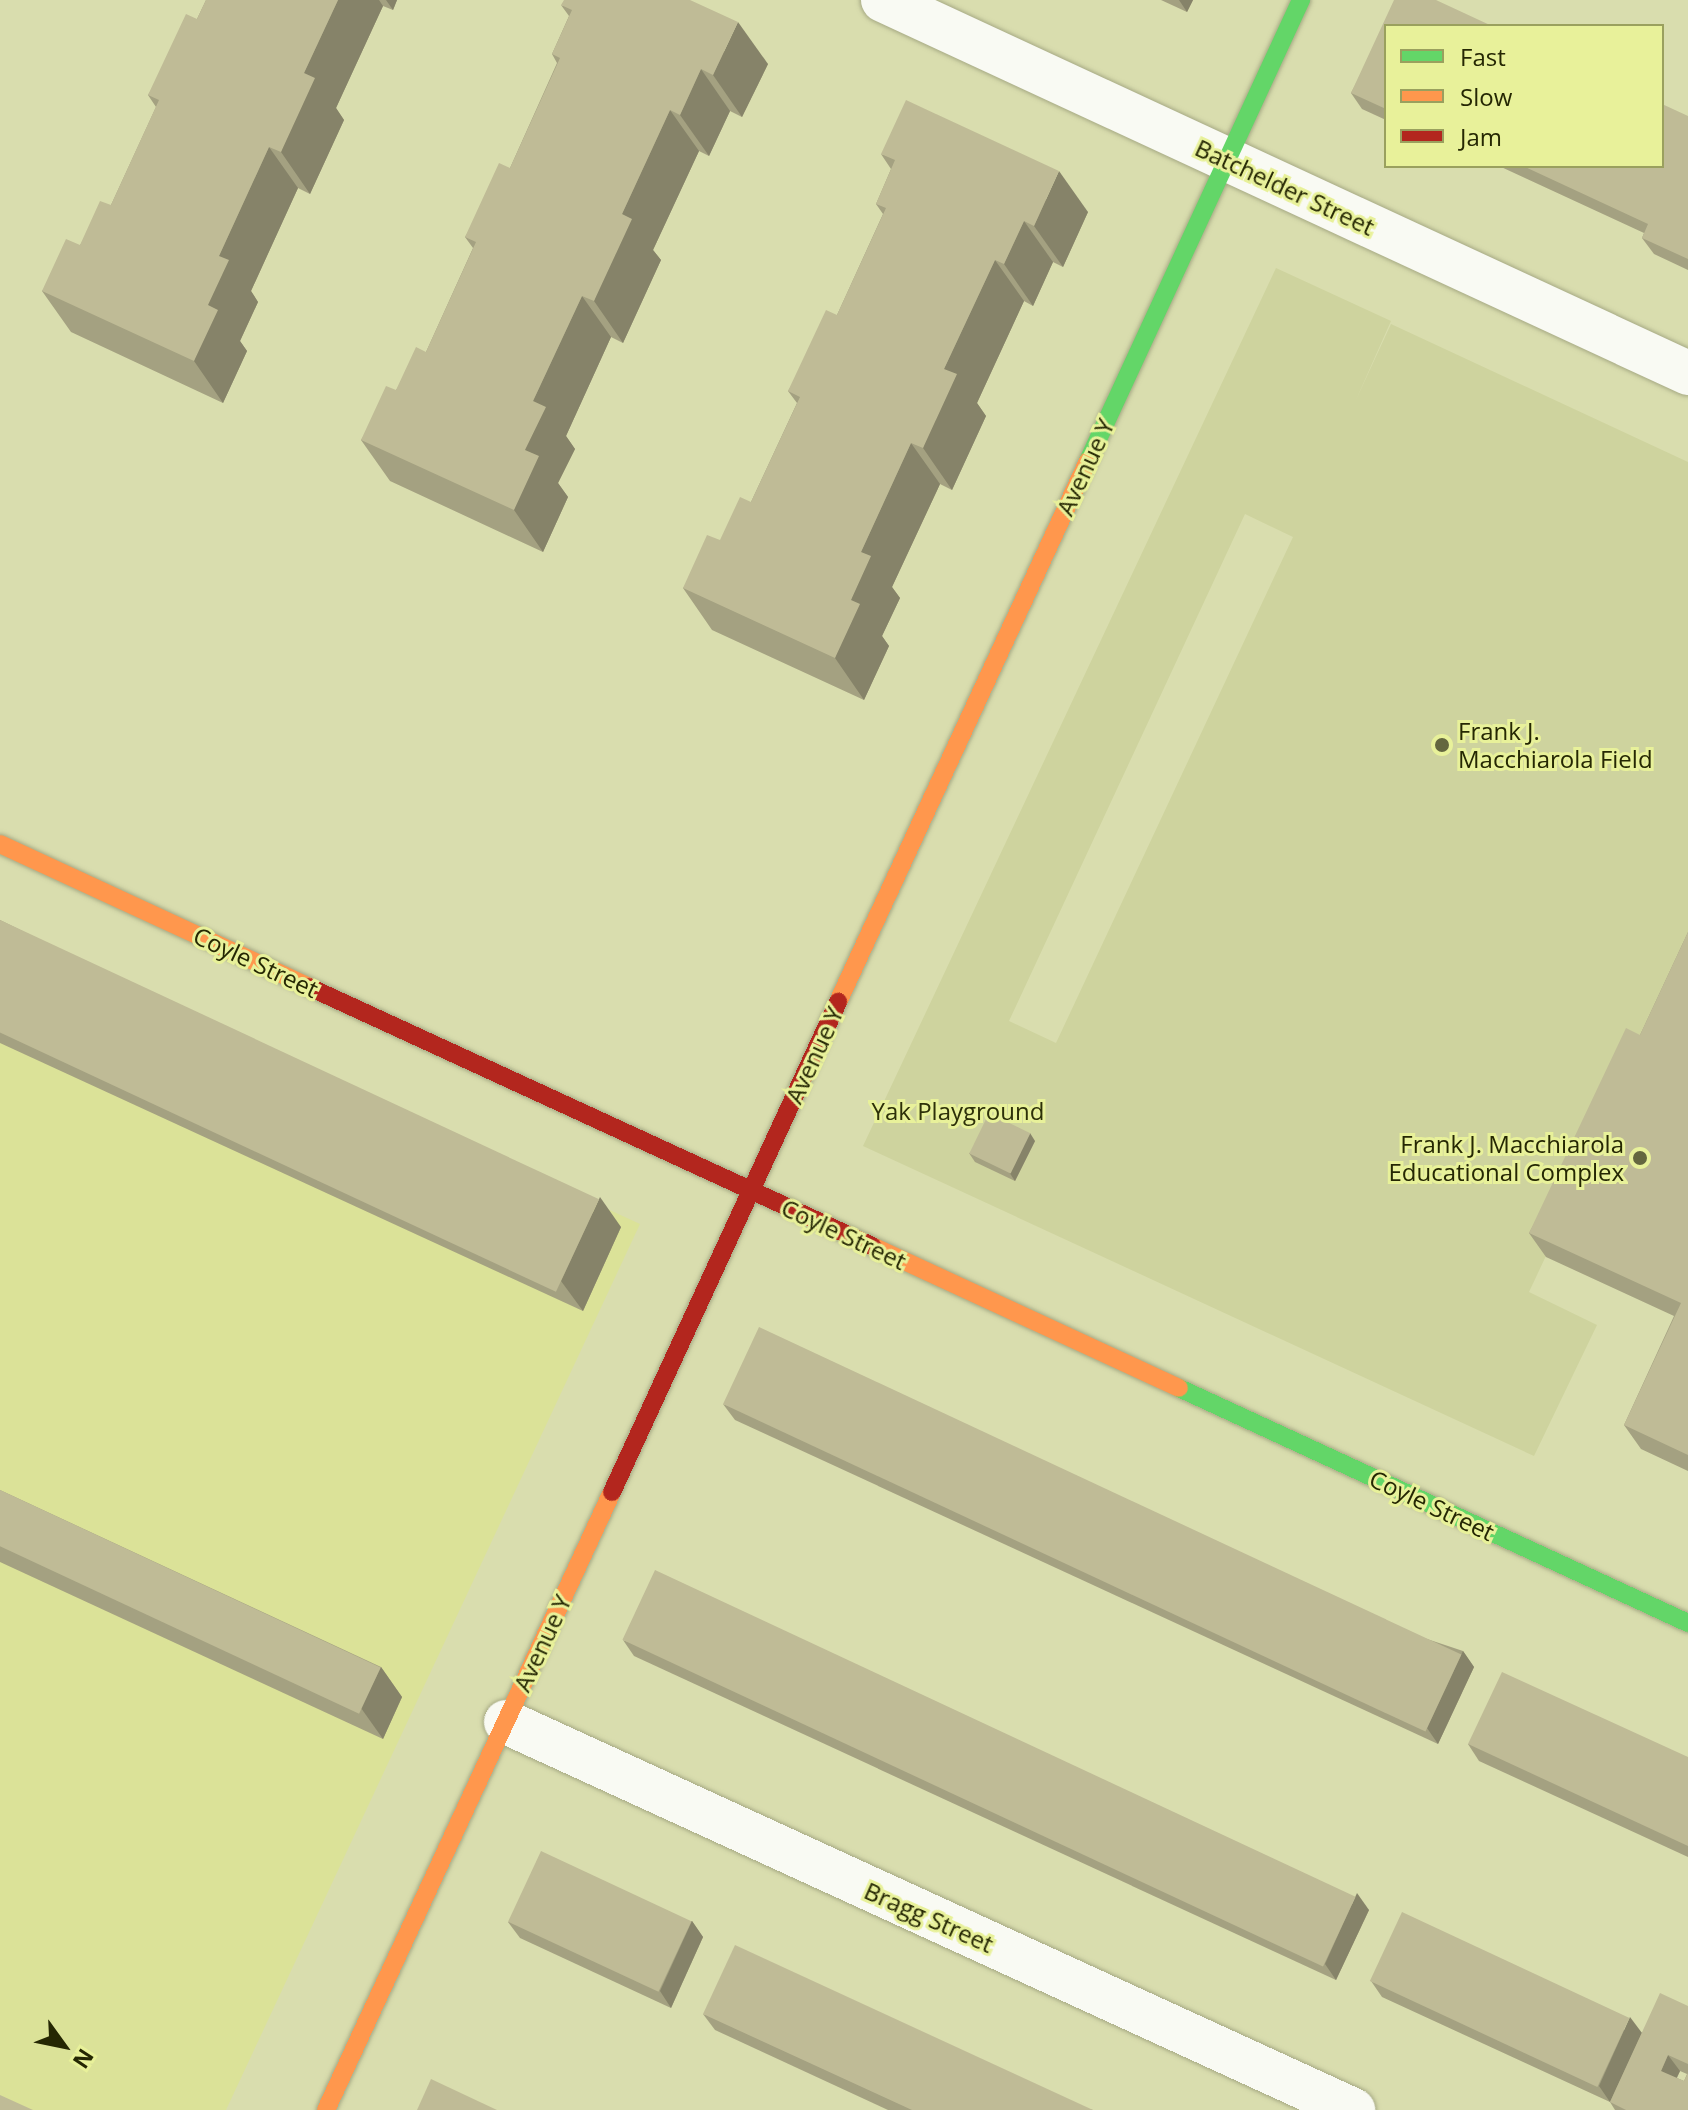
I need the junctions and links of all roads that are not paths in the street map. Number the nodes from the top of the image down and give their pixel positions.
1 (883, 0) edge
2 (1301, 0) edge
3 (1227, 160) junction
4 (1688, 373) edge
5 (0, 844) edge
6 (751, 1191) junction
7 (1688, 1623) edge
8 (506, 1722) junction
9 (326, 2110) edge
10 (1353, 2110) edge

1 - 3 street, Batchelder Street
2 - 3 street, Avenue Y
3 - 4 street, Batchelder Street
3 - 6 street, Avenue Y
5 - 6 street, Coyle Street
6 - 7 street, Coyle Street
6 - 8 street, Avenue Y
8 - 9 street, Avenue Y
8 - 10 street, Bragg Street

